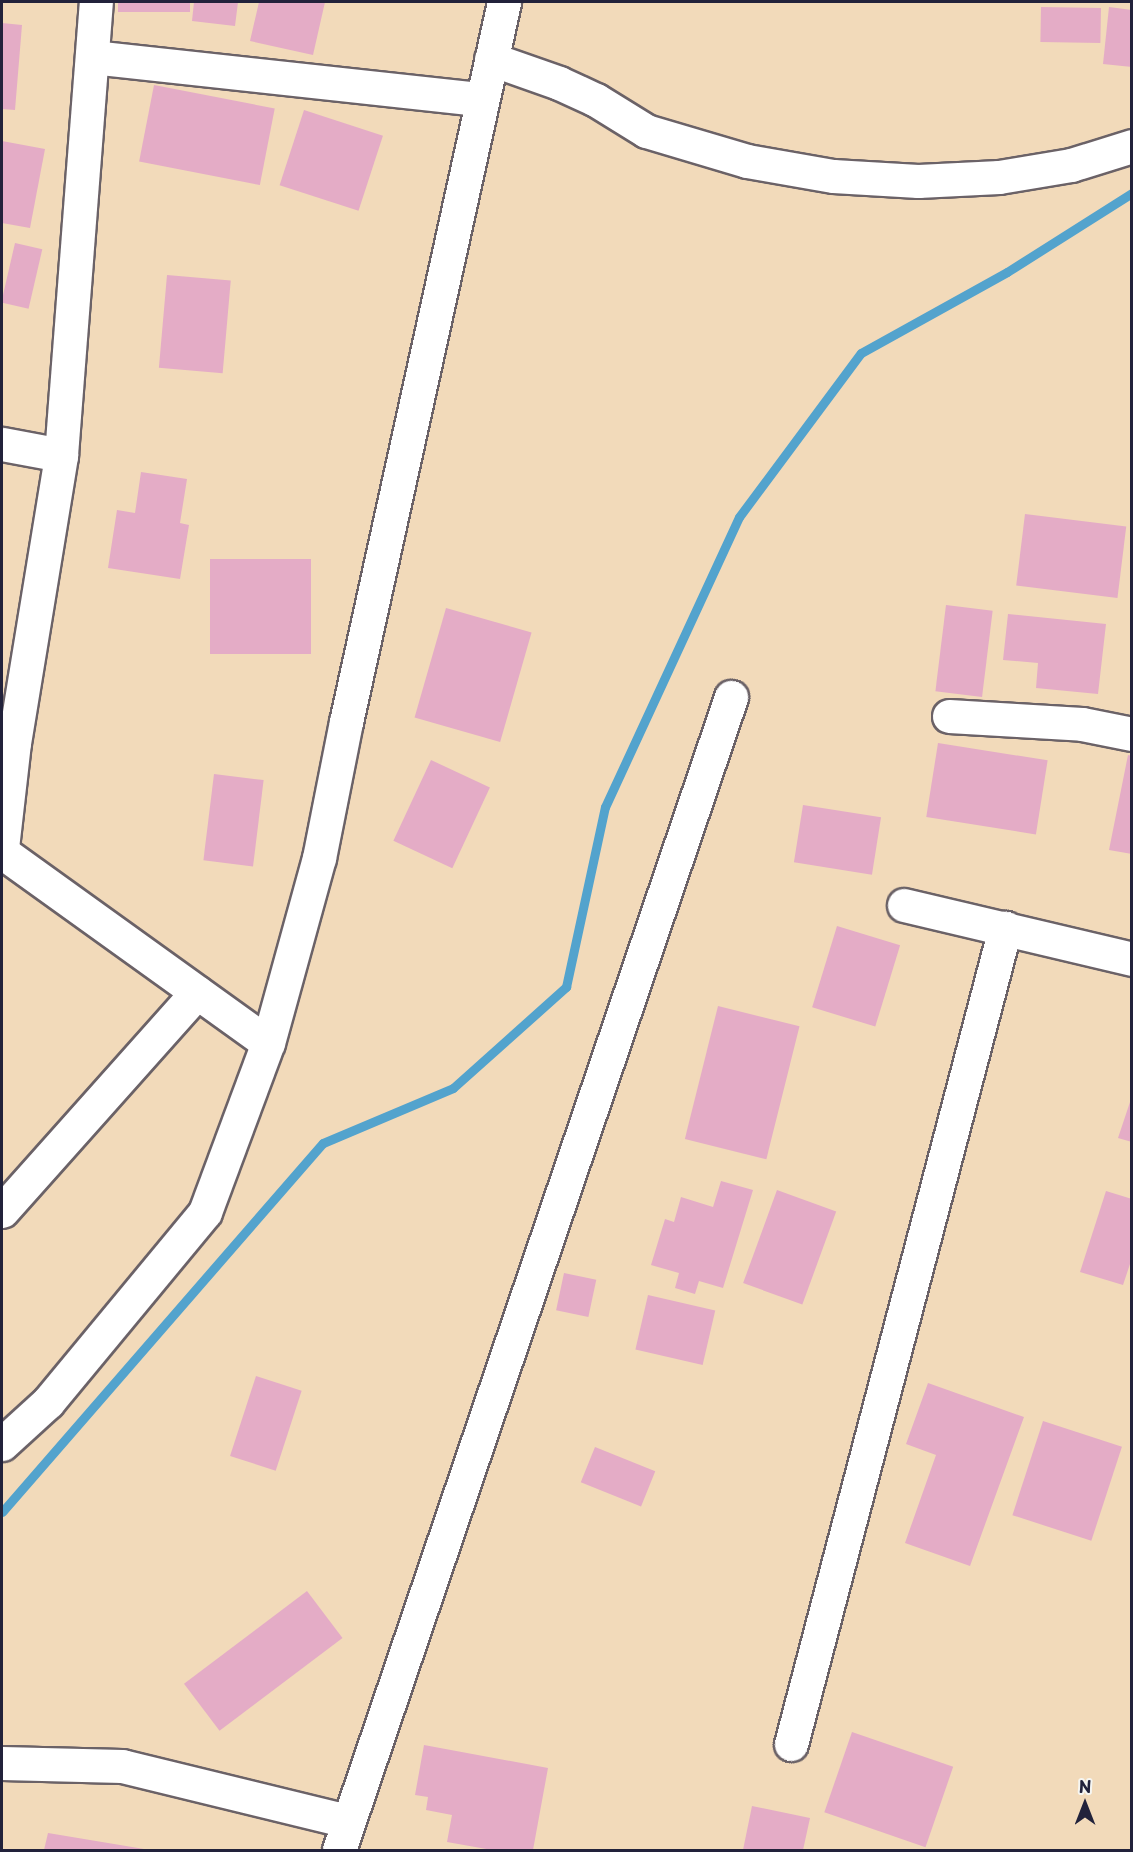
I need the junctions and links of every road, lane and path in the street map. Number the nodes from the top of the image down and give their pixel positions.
1 (96, 2) edge
2 (504, 2) edge
3 (92, 57) junction
4 (491, 58) junction
5 (482, 99) junction
6 (1131, 146) edge
7 (2, 444) edge
8 (61, 455) junction
9 (731, 697) dead end
10 (949, 716) dead end
11 (1131, 734) edge
12 (8, 742) edge
13 (2, 850) edge
14 (904, 905) dead end
15 (1005, 928) junction
16 (1131, 959) edge
17 (198, 992) junction
18 (268, 1043) junction
19 (2, 1211) edge
20 (2, 1444) edge
21 (791, 1744) dead end
22 (2, 1763) edge
23 (343, 1836) edge

1 - 3 street
2 - 4 street
3 - 5 street
3 - 8 street
4 - 5 street
4 - 6 street
5 - 18 street
7 - 8 street
8 - 12 street
9 - 23 street
10 - 11 street
12 - 13 street
13 - 17 street
14 - 15 street
15 - 16 street
15 - 21 street
17 - 18 street
17 - 19 street
18 - 20 street
22 - 23 street

